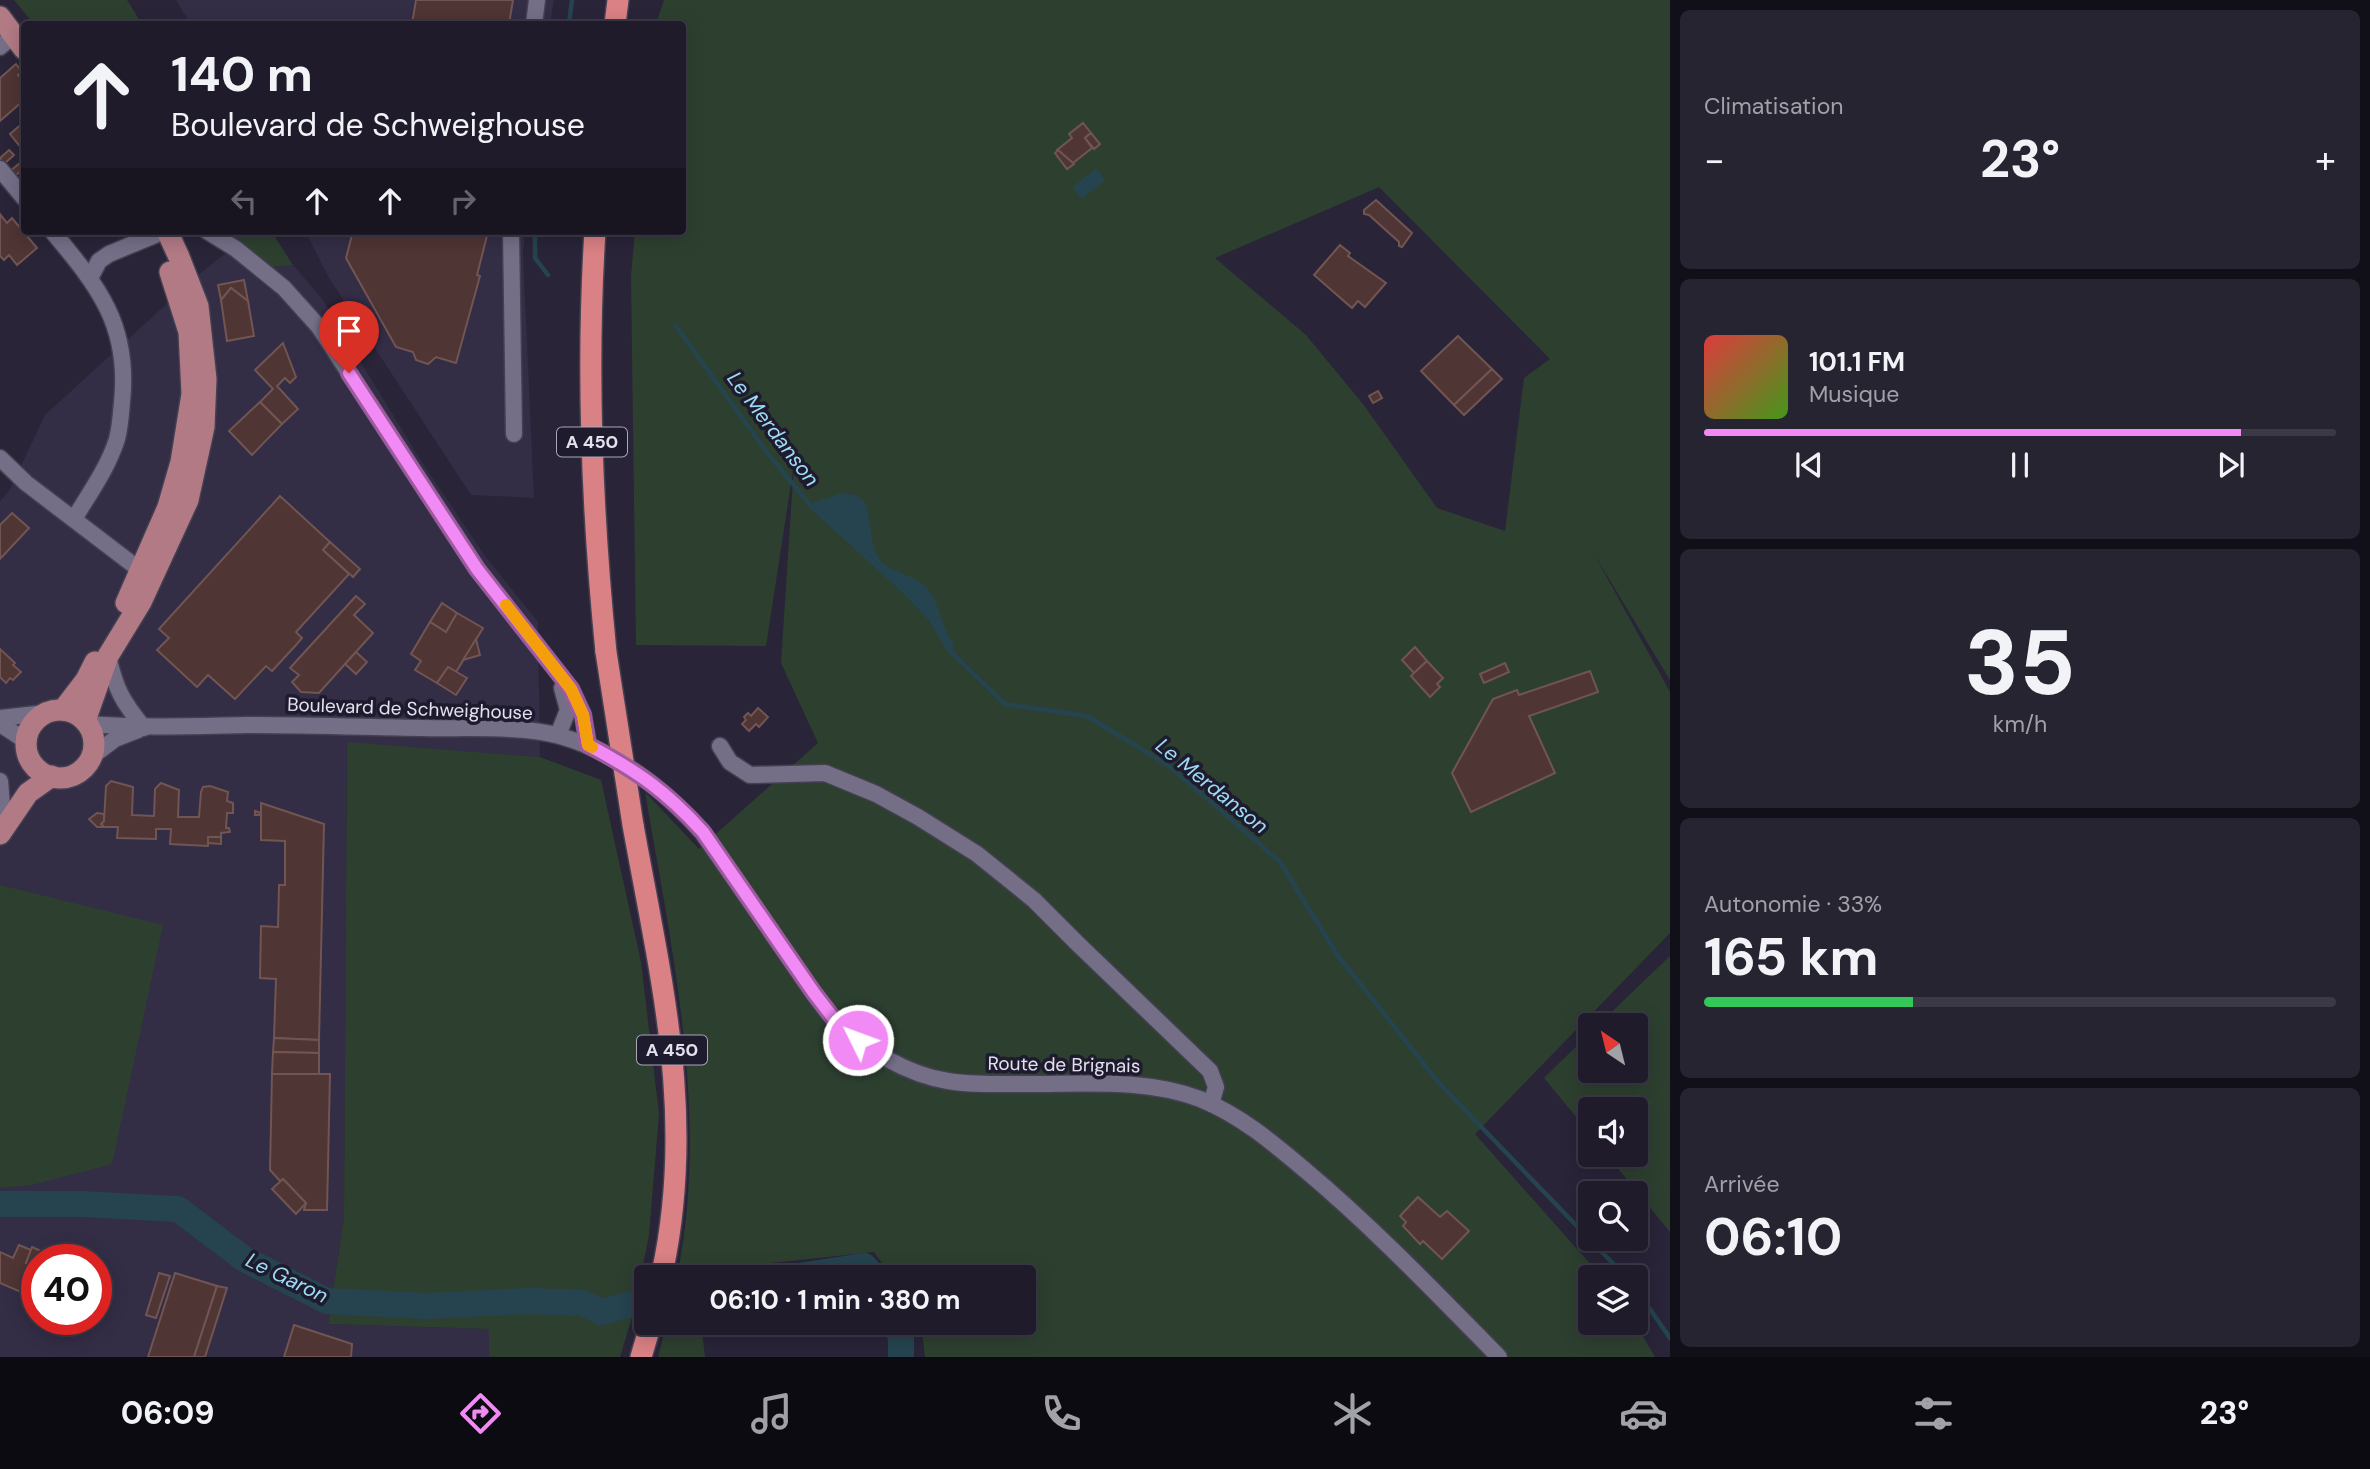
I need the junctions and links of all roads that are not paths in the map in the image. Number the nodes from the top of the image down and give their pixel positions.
1 (537, 0) edge
2 (618, 0) edge
3 (0, 17) edge
4 (534, 21) edge
5 (615, 21) edge
6 (13, 44) edge
7 (0, 169) edge
8 (21, 194) edge
9 (55, 235) edge
10 (151, 235) edge
11 (159, 235) edge
12 (160, 235) edge
13 (213, 235) edge
14 (511, 235) edge
15 (595, 235) edge
16 (90, 278) junction
17 (514, 434) dead end
18 (0, 458) edge
19 (74, 519) junction
20 (140, 570) junction
21 (108, 656) junction
22 (554, 666) junction
23 (54, 712) junction
24 (0, 721) edge
25 (87, 722) junction
26 (144, 728) junction
27 (558, 735) junction
28 (588, 745) junction
29 (27, 746) junction
30 (720, 746) dead end
31 (91, 757) junction
32 (52, 776) junction
33 (0, 781) edge
34 (661, 789) joint
35 (1, 825) edge
36 (1211, 1104) junction
37 (664, 1265) edge
38 (647, 1335) edge
39 (641, 1357) edge
40 (1499, 1357) edge

1 - 4 street
2 - 5 highway
3 - 6 main road
7 - 8 street
9 - 16 street
10 - 16 street
11 - 20 main road
12 - 21 main road
13 - 22 street
14 - 17 street
15 - 37 highway, A 450, bridge
16 - 19 street
18 - 19 street
19 - 20 street
20 - 23 main road
21 - 25 main road
21 - 26 street
22 - 27 street
22 - 28 street
23 - 24 street
23 - 25 main road
23 - 29 main road
24 - 29 street
25 - 26 street, Boulevard de Schweighouse
25 - 31 main road
26 - 27 street, Boulevard de Schweighouse
26 - 31 street, Boulevard de Schweighouse
27 - 28 street, Boulevard de Schweighouse
28 - 34 street, Boulevard de Schweighouse
29 - 32 main road
29 - 35 main road
30 - 36 street
31 - 32 main road
32 - 35 main road
33 - 35 street
34 - 36 street, Route de Brignais
36 - 40 street, Route de Brignais
38 - 39 highway

